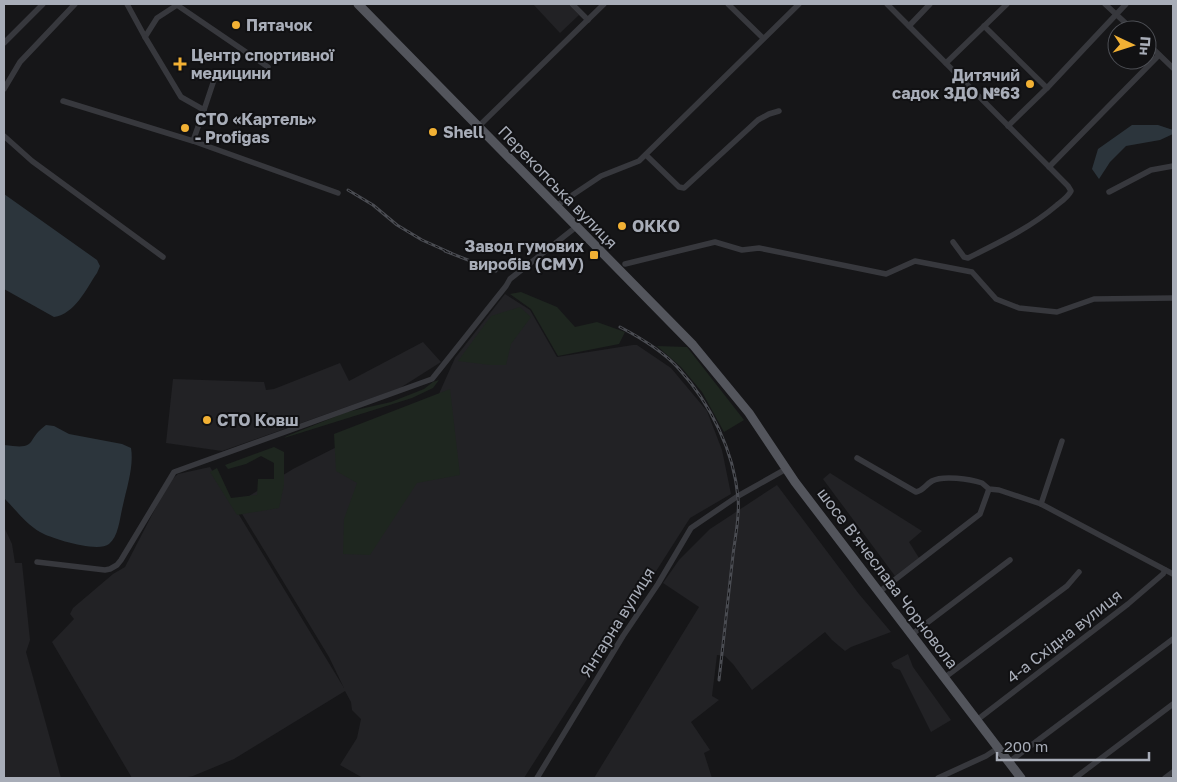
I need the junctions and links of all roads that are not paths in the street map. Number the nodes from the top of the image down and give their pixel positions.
1 (42, 4) edge
2 (75, 4) edge
3 (128, 4) edge
4 (358, 4) edge
5 (572, 4) edge
6 (604, 4) edge
7 (728, 4) edge
8 (799, 4) edge
9 (888, 4) edge
10 (930, 4) edge
11 (1007, 4) edge
12 (1105, 4) edge
13 (1126, 4) edge
14 (1116, 14) junction
15 (588, 20) junction
16 (1122, 20) edge
17 (909, 26) junction
18 (984, 26) junction
19 (145, 37) junction
20 (763, 38) junction
21 (5, 43) edge
22 (1159, 55) joint
23 (946, 63) junction
24 (268, 67) dead end
25 (1173, 68) edge
26 (214, 80) dead end
27 (1047, 88) junction
28 (4, 89) edge
29 (63, 101) dead end
30 (204, 110) junction
31 (779, 111) dead end
32 (478, 126) junction
33 (1008, 126) junction
34 (4, 136) edge
35 (193, 141) junction
36 (646, 155) junction
37 (1173, 166) edge
38 (1049, 167) junction
39 (1109, 192) dead end
40 (338, 193) dead end
41 (556, 206) junction
42 (576, 227) junction
43 (953, 242) dead end
44 (163, 257) dead end
45 (625, 264) dead end
46 (1173, 298) edge
47 (734, 394) joint
48 (1062, 441) dead end
49 (857, 458) dead end
50 (786, 469) junction
51 (989, 489) junction
52 (1041, 504) junction
53 (1010, 560) dead end
54 (37, 562) dead end
55 (1165, 570) junction
56 (1079, 572) dead end
57 (1173, 574) edge
58 (879, 592) junction
59 (911, 635) junction
60 (1173, 639) edge
61 (944, 678) junction
62 (1173, 704) edge
63 (977, 720) junction
64 (998, 748) junction
65 (1009, 762) junction
66 (1173, 772) edge
67 (537, 778) edge
68 (938, 778) edge
69 (1021, 778) edge
70 (1075, 778) edge
71 (1165, 778) edge

1 - 21 street
2 - 28 street
3 - 19 street
4 - 32 main road, Перекопська вулиця
5 - 15 street
6 - 15 street
7 - 20 street
8 - 20 street
9 - 17 street
10 - 17 street
11 - 18 street
12 - 14 street
13 - 14 street
14 - 16 street
14 - 27 street
15 - 32 street
17 - 23 street
18 - 23 street
18 - 27 street
19 - 24 street
19 - 30 street
20 - 36 street
22 - 25 street
22 - 38 street
23 - 33 street
26 - 30 street
27 - 33 street
29 - 35 street
30 - 35 street
31 - 36 street
32 - 41 main road, Перекопська вулиця
33 - 38 street
34 - 44 street
35 - 40 street
36 - 41 street
37 - 39 street
38 - 43 street
41 - 42 main road, Перекопська вулиця
42 - 47 main road, Перекопська вулиця
42 - 54 street
45 - 46 street
47 - 50 main road, шосе В'ячеслава Чорновола
48 - 52 street
49 - 51 street
50 - 58 main road, шосе В'ячеслава Чорновола
50 - 67 street, Янтарна вулиця
51 - 52 street
51 - 58 street
52 - 55 street
53 - 59 street
55 - 57 street
55 - 63 street, 4-а Східна вулиця
56 - 61 street
58 - 59 main road, шосе В'ячеслава Чорновола
59 - 61 main road, шосе В'ячеслава Чорновола
60 - 65 street
61 - 63 main road, шосе В'ячеслава Чорновола
62 - 70 street
63 - 64 main road, шосе В'ячеслава Чорновола
64 - 65 main road, шосе В'ячеслава Чорновола
64 - 68 street
65 - 69 main road, шосе В'ячеслава Чорновола
66 - 71 street

